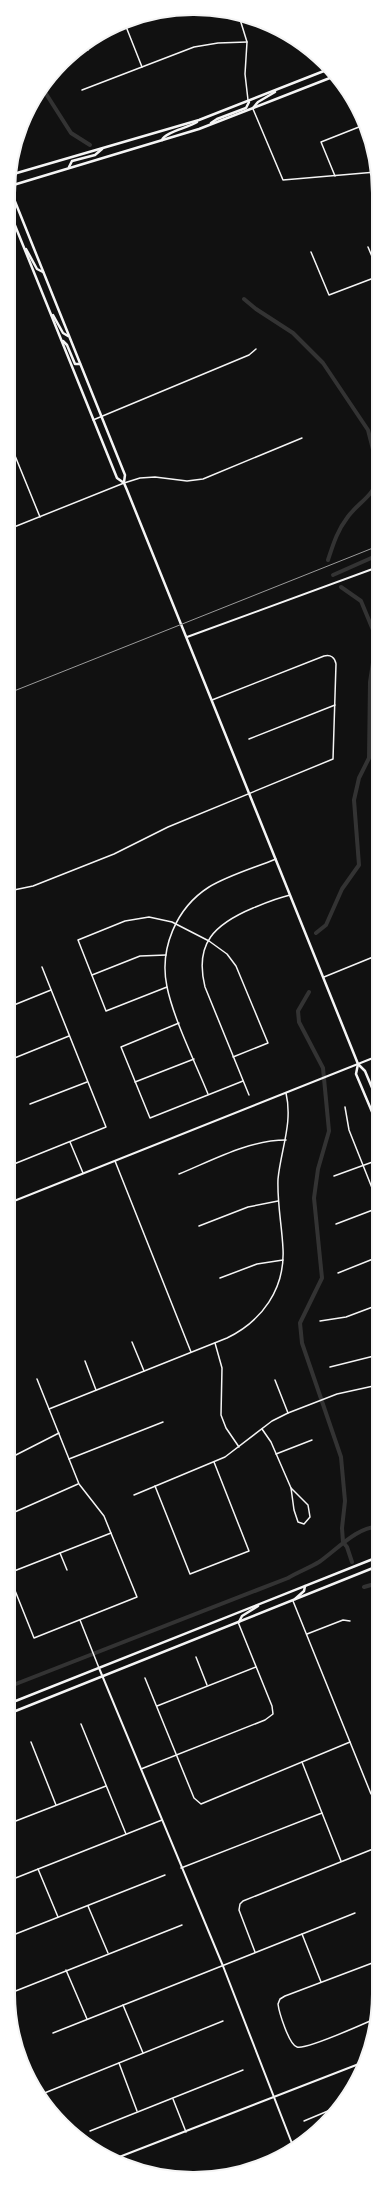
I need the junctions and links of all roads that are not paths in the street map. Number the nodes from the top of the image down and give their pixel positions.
1 (241, 21) edge
2 (127, 28) edge
3 (247, 42) junction
4 (142, 67) junction
5 (324, 71) edge
6 (330, 78) edge
7 (282, 88) junction
8 (82, 90) dead end
9 (249, 102) junction
10 (253, 109) junction
11 (199, 120) junction
12 (209, 125) junction
13 (359, 127) edge
14 (161, 141) junction
15 (102, 149) junction
16 (69, 167) junction
17 (16, 173) edge
18 (370, 173) edge
19 (335, 176) junction
20 (15, 184) edge
21 (15, 202) edge
22 (15, 226) edge
23 (21, 240) junction
24 (368, 247) dead end
25 (311, 252) dead end
26 (372, 258) edge
27 (43, 272) junction
28 (372, 277) edge
29 (48, 306) junction
30 (68, 336) junction
31 (61, 339) junction
32 (256, 349) dead end
33 (80, 364) junction
34 (101, 416) junction
35 (93, 420) junction
36 (302, 438) dead end
37 (15, 456) edge
38 (124, 483) junction
39 (40, 516) junction
40 (15, 526) edge
41 (372, 569) edge
42 (187, 637) junction
43 (212, 700) junction
44 (335, 705) junction
45 (249, 739) dead end
46 (249, 792) junction
47 (276, 859) junction
48 (15, 890) edge
49 (290, 895) junction
50 (175, 924) junction
51 (209, 940) junction
52 (166, 955) junction
53 (372, 957) edge
54 (42, 968) dead end
55 (92, 975) junction
56 (324, 977) junction
57 (167, 987) junction
58 (51, 990) junction
59 (15, 1005) edge
60 (179, 1023) junction
61 (69, 1036) junction
62 (233, 1057) junction
63 (15, 1058) edge
64 (372, 1058) edge
65 (194, 1059) junction
66 (358, 1064) junction
67 (243, 1080) junction
68 (87, 1082) junction
69 (135, 1082) junction
70 (372, 1088) edge
71 (286, 1092) junction
72 (208, 1094) junction
73 (249, 1095) dead end
74 (30, 1104) dead end
75 (345, 1107) dead end
76 (372, 1112) edge
77 (286, 1140) junction
78 (70, 1142) junction
79 (115, 1160) junction
80 (372, 1162) edge
81 (15, 1164) edge
82 (363, 1166) junction
83 (82, 1173) junction
84 (179, 1174) dead end
85 (334, 1176) dead end
86 (372, 1188) edge
87 (15, 1201) edge
88 (278, 1201) junction
89 (372, 1210) edge
90 (336, 1224) dead end
91 (199, 1226) dead end
92 (372, 1259) edge
93 (283, 1260) junction
94 (338, 1273) dead end
95 (220, 1278) dead end
96 (372, 1307) edge
97 (320, 1321) dead end
98 (132, 1342) dead end
99 (216, 1343) junction
100 (191, 1352) junction
101 (372, 1356) edge
102 (85, 1361) dead end
103 (330, 1367) dead end
104 (144, 1371) junction
105 (37, 1379) dead end
106 (275, 1380) dead end
107 (372, 1386) edge
108 (96, 1390) junction
109 (49, 1409) junction
110 (288, 1413) junction
111 (164, 1422) dead end
112 (262, 1429) junction
113 (59, 1433) junction
114 (312, 1440) dead end
115 (240, 1447) junction
116 (276, 1454) junction
117 (15, 1455) edge
118 (69, 1460) junction
119 (214, 1462) junction
120 (79, 1484) junction
121 (155, 1486) junction
122 (291, 1488) junction
123 (134, 1495) dead end
124 (15, 1512) edge
125 (111, 1532) junction
126 (60, 1553) junction
127 (372, 1559) edge
128 (372, 1568) edge
129 (15, 1570) edge
130 (67, 1570) dead end
131 (306, 1586) junction
132 (15, 1590) edge
133 (293, 1601) junction
134 (265, 1602) junction
135 (80, 1620) junction
136 (350, 1621) dead end
137 (238, 1622) junction
138 (307, 1634) junction
139 (196, 1657) dead end
140 (256, 1667) junction
141 (99, 1668) junction
142 (103, 1677) junction
143 (146, 1678) dead end
144 (208, 1686) junction
145 (15, 1701) edge
146 (157, 1706) junction
147 (15, 1711) edge
148 (81, 1724) dead end
149 (31, 1742) dead end
150 (350, 1742) junction
151 (177, 1755) junction
152 (302, 1762) junction
153 (141, 1769) junction
154 (106, 1786) junction
155 (372, 1794) edge
156 (56, 1806) junction
157 (322, 1813) junction
158 (162, 1820) junction
159 (15, 1821) edge
160 (126, 1834) junction
161 (372, 1849) edge
162 (341, 1862) junction
163 (181, 1868) junction
164 (38, 1869) junction
165 (165, 1876) dead end
166 (15, 1878) edge
167 (88, 1906) junction
168 (355, 1913) dead end
169 (58, 1917) junction
170 (182, 1925) dead end
171 (15, 1933) edge
172 (302, 1934) junction
173 (255, 1952) junction
174 (108, 1954) junction
175 (372, 1963) edge
176 (223, 1966) junction
177 (66, 1970) junction
178 (321, 1982) junction
179 (15, 1991) edge
180 (123, 2005) junction
181 (87, 2019) junction
182 (223, 2021) dead end
183 (370, 2021) edge
184 (52, 2033) dead end
185 (143, 2054) junction
186 (119, 2063) junction
187 (357, 2065) edge
188 (243, 2070) dead end
189 (45, 2093) edge
190 (173, 2098) junction
191 (274, 2099) junction
192 (137, 2111) junction
193 (328, 2111) edge
194 (304, 2121) dead end
195 (90, 2131) dead end
196 (186, 2132) junction
197 (292, 2143) edge
198 (122, 2157) edge

1 - 3 street
2 - 4 street
3 - 4 street
3 - 9 street
4 - 8 street
5 - 7 main road
6 - 10 main road
7 - 9 main road
7 - 10 main road
9 - 11 main road
9 - 12 main road
10 - 12 main road
10 - 19 street
11 - 14 main road
11 - 15 main road
12 - 14 main road
13 - 19 street
14 - 16 main road
15 - 16 main road
15 - 17 main road
16 - 20 main road
18 - 19 street
21 - 27 main road
22 - 23 main road
23 - 27 main road
23 - 29 main road
24 - 26 street
25 - 28 street
27 - 30 main road
29 - 30 main road
29 - 31 main road
30 - 33 main road
31 - 33 main road
31 - 35 main road
32 - 34 street
33 - 34 main road
34 - 35 street
34 - 38 main road
35 - 38 main road
36 - 38 street
37 - 39 street
38 - 39 street
38 - 42 main road
39 - 40 street
41 - 42 street
42 - 43 main road
43 - 44 street
43 - 46 main road
44 - 45 street
44 - 46 street
46 - 47 main road
46 - 48 street
47 - 49 main road
47 - 50 street
49 - 51 street
49 - 56 main road
50 - 51 street
50 - 52 street
50 - 55 street
51 - 62 street
51 - 62 street
52 - 55 street
52 - 57 street
53 - 56 street
54 - 58 street
55 - 57 street
56 - 66 main road
57 - 60 street
58 - 59 street
58 - 61 street
60 - 65 street
60 - 69 street
61 - 63 street
61 - 68 street
62 - 67 street
64 - 66 street
65 - 69 street
65 - 72 street
66 - 70 main road
66 - 71 street
66 - 76 main road
67 - 72 street
67 - 73 street
68 - 74 street
68 - 78 street
69 - 72 street
71 - 77 street
71 - 79 street
75 - 82 street
77 - 84 street
77 - 88 street
78 - 81 street
78 - 83 street
79 - 83 street
79 - 100 street
80 - 82 street
82 - 85 street
82 - 86 street
83 - 87 street
88 - 91 street
88 - 93 street
89 - 90 street
92 - 94 street
93 - 95 street
93 - 99 street
96 - 97 street
98 - 104 street
99 - 100 street
99 - 115 street
100 - 104 street
101 - 103 street
102 - 108 street
104 - 108 street
105 - 109 street
106 - 110 street
107 - 110 street
108 - 109 street
109 - 113 street
110 - 112 street
111 - 118 street
112 - 115 street
112 - 116 street
113 - 117 street
113 - 118 street
114 - 116 street
115 - 119 street
116 - 122 street
118 - 120 street
119 - 121 street
119 - 121 street
120 - 124 street
120 - 125 street
121 - 123 street
122 - 122 street
125 - 126 street
125 - 135 street
126 - 129 street
126 - 130 street
127 - 131 main road
128 - 133 main road
131 - 133 main road
131 - 134 main road
132 - 135 street
133 - 137 main road
133 - 138 street
134 - 137 main road
134 - 141 main road
135 - 141 street
136 - 138 street
137 - 140 street
137 - 142 main road
138 - 150 street
139 - 144 street
140 - 144 street
140 - 151 street
141 - 142 street
141 - 145 main road
142 - 147 main road
142 - 153 street
143 - 146 street
144 - 146 street
146 - 151 street
148 - 154 street
149 - 156 street
150 - 152 street
150 - 155 street
151 - 152 street
151 - 153 street
152 - 157 street
153 - 158 street
154 - 156 street
154 - 160 street
156 - 159 street
157 - 162 street
157 - 163 street
158 - 160 street
158 - 163 street
160 - 164 street
161 - 162 street
162 - 173 street
163 - 176 street
164 - 166 street
164 - 169 street
165 - 167 street
167 - 169 street
167 - 174 street
168 - 172 street
169 - 171 street
170 - 174 street
172 - 173 street
172 - 178 street
173 - 176 street
174 - 177 street
175 - 178 street
176 - 180 street
176 - 191 street
177 - 179 street
177 - 181 street
178 - 183 street
180 - 181 street
180 - 185 street
181 - 184 street
182 - 185 street
185 - 186 street
186 - 189 street
186 - 192 street
187 - 191 street
188 - 190 street
190 - 192 street
190 - 196 street
191 - 196 street
191 - 197 street
192 - 195 street
193 - 194 street
196 - 198 street

